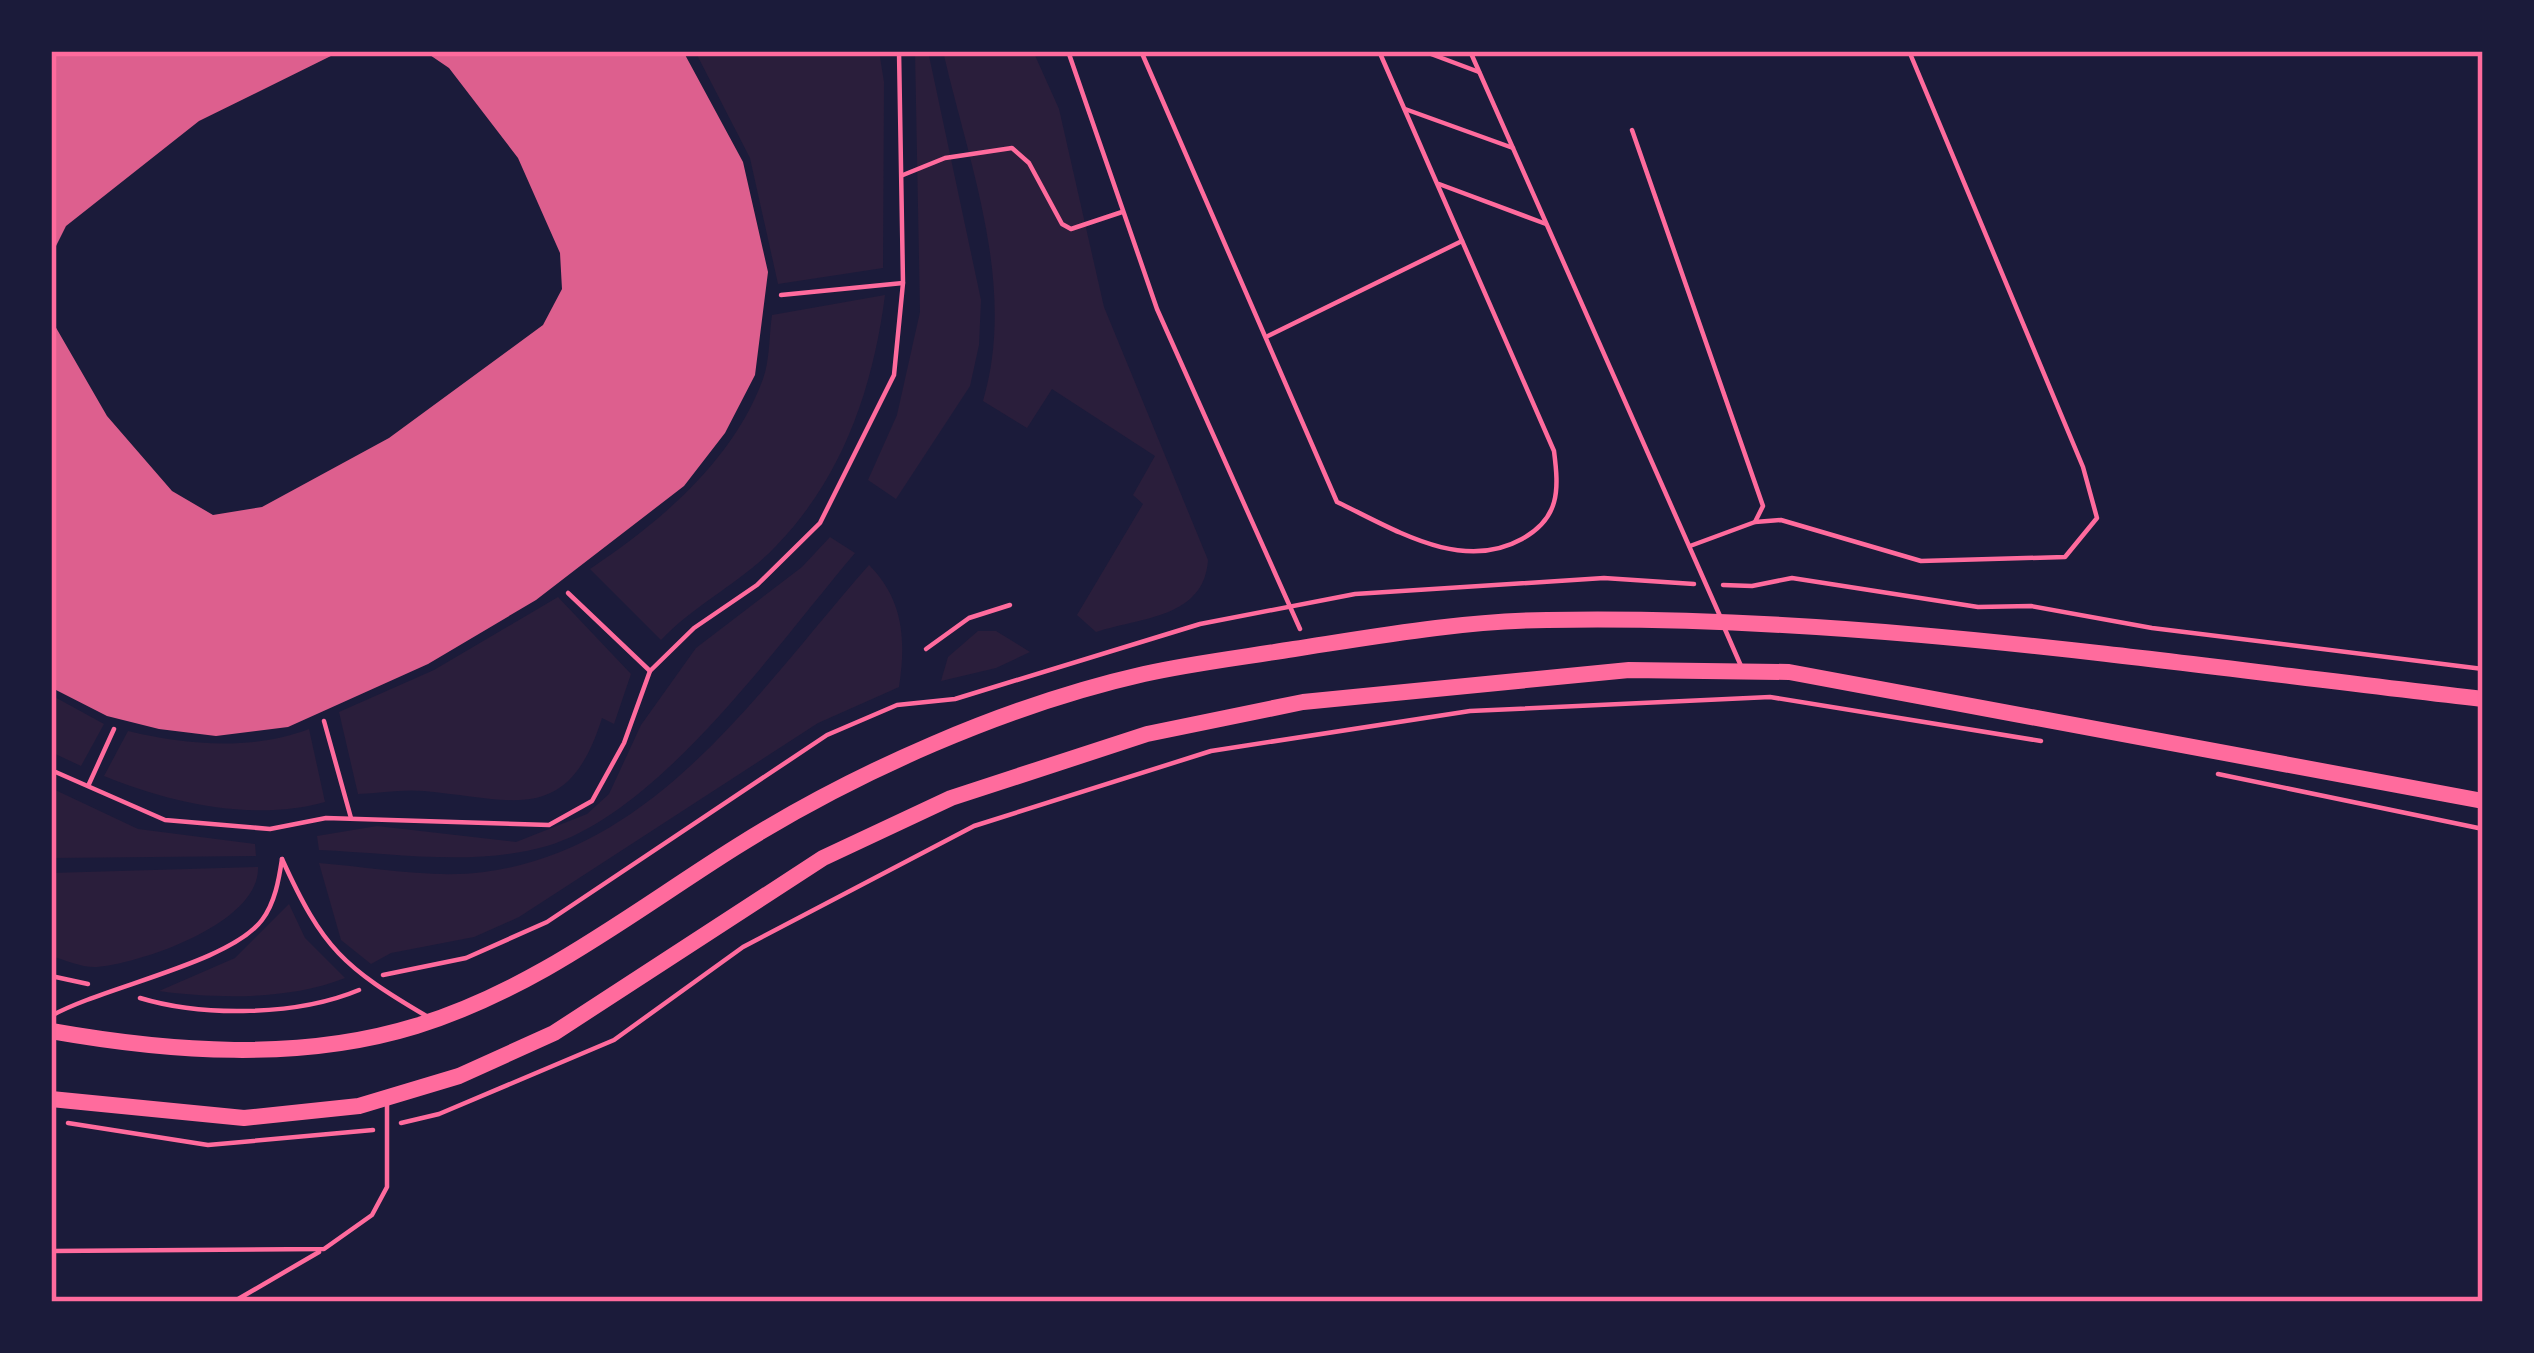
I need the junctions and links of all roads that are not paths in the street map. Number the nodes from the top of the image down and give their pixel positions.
1 (1141, 51) edge
2 (1379, 51) edge
3 (1423, 51) edge
4 (1470, 51) edge
5 (1909, 51) edge
6 (1479, 72) junction
7 (1404, 108) junction
8 (1632, 130) dead end
9 (1513, 148) junction
10 (1437, 184) junction
11 (1546, 224) junction
12 (1462, 241) junction
13 (1265, 337) junction
14 (1755, 522) junction
15 (1690, 546) junction
16 (1010, 605) dead end
17 (1723, 625) junction
18 (926, 649) dead end
19 (1743, 671) junction
20 (2483, 699) edge
21 (2483, 801) edge
22 (51, 1016) edge
23 (434, 1019) junction
24 (51, 1031) edge
25 (387, 1098) junction
26 (51, 1100) edge
27 (324, 1249) junction
28 (51, 1251) edge
29 (233, 1302) edge

1 - 13 lane
2 - 7 lane
3 - 6 lane
4 - 6 lane
5 - 14 lane
6 - 9 lane
7 - 9 lane
7 - 10 lane
8 - 14 lane
9 - 11 lane
10 - 11 lane
10 - 12 lane
11 - 15 lane
12 - 13 lane
12 - 13 lane
14 - 15 lane
15 - 17 lane
16 - 18 lane
17 - 19 lane
17 - 20 main road
17 - 23 main road
19 - 21 main road
19 - 25 main road
22 - 23 lane
23 - 24 main road
25 - 26 main road
25 - 27 lane
27 - 28 lane
27 - 29 lane

